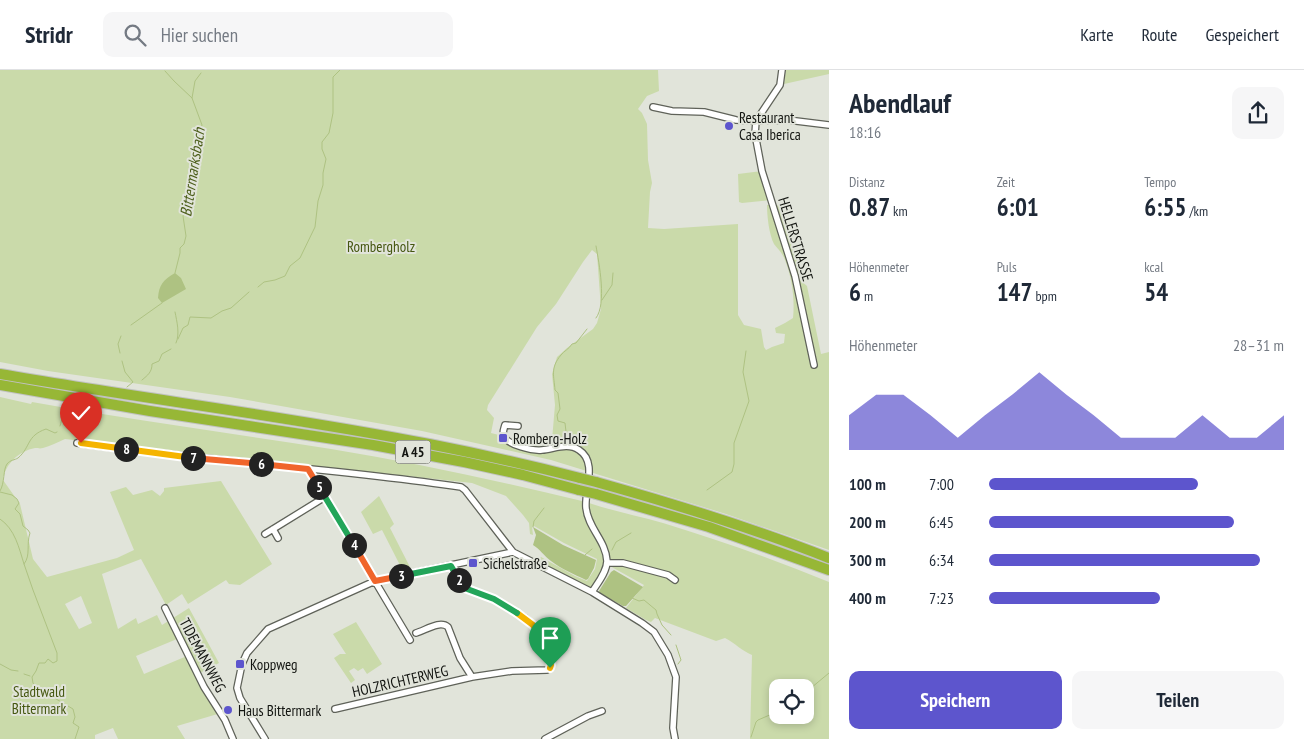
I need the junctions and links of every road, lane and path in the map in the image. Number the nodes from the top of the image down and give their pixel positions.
1 (782, 70) edge
2 (653, 108) dead end
3 (756, 121) junction
4 (829, 125) edge
5 (814, 365) dead end
6 (0, 374) edge
7 (0, 386) edge
8 (518, 426) dead end
9 (77, 443) dead end
10 (308, 469) junction
11 (325, 497) junction
12 (273, 529) junction
13 (265, 534) dead end
14 (278, 538) dead end
15 (512, 552) junction
16 (828, 557) edge
17 (607, 563) junction
18 (451, 566) junction
19 (826, 569) edge
20 (675, 580) dead end
21 (375, 581) junction
22 (592, 592) junction
23 (165, 608) dead end
24 (416, 633) dead end
25 (410, 640) dead end
26 (472, 677) junction
27 (335, 709) dead end
28 (602, 711) dead end
29 (233, 739) edge
30 (265, 739) edge
31 (545, 739) edge
32 (675, 739) edge

1 - 3 street
2 - 3 street
3 - 4 street
3 - 5 street, HELLERSTRASSE
6 - 16 highway, A 45, bridge
7 - 19 highway, A 45, bridge
8 - 17 street
9 - 10 street
10 - 11 street
10 - 15 street
11 - 12 street
11 - 21 street
12 - 13 street
12 - 14 street
15 - 18 street
15 - 22 street
17 - 20 street
17 - 22 street
18 - 21 street
18 - 26 street, HOLZRICHTERWEG
21 - 25 street
21 - 30 street
22 - 32 street
23 - 29 street, TIDEMANNWEG
24 - 26 street, HOLZRICHTERWEG
26 - 27 street, HOLZRICHTERWEG
28 - 31 street

